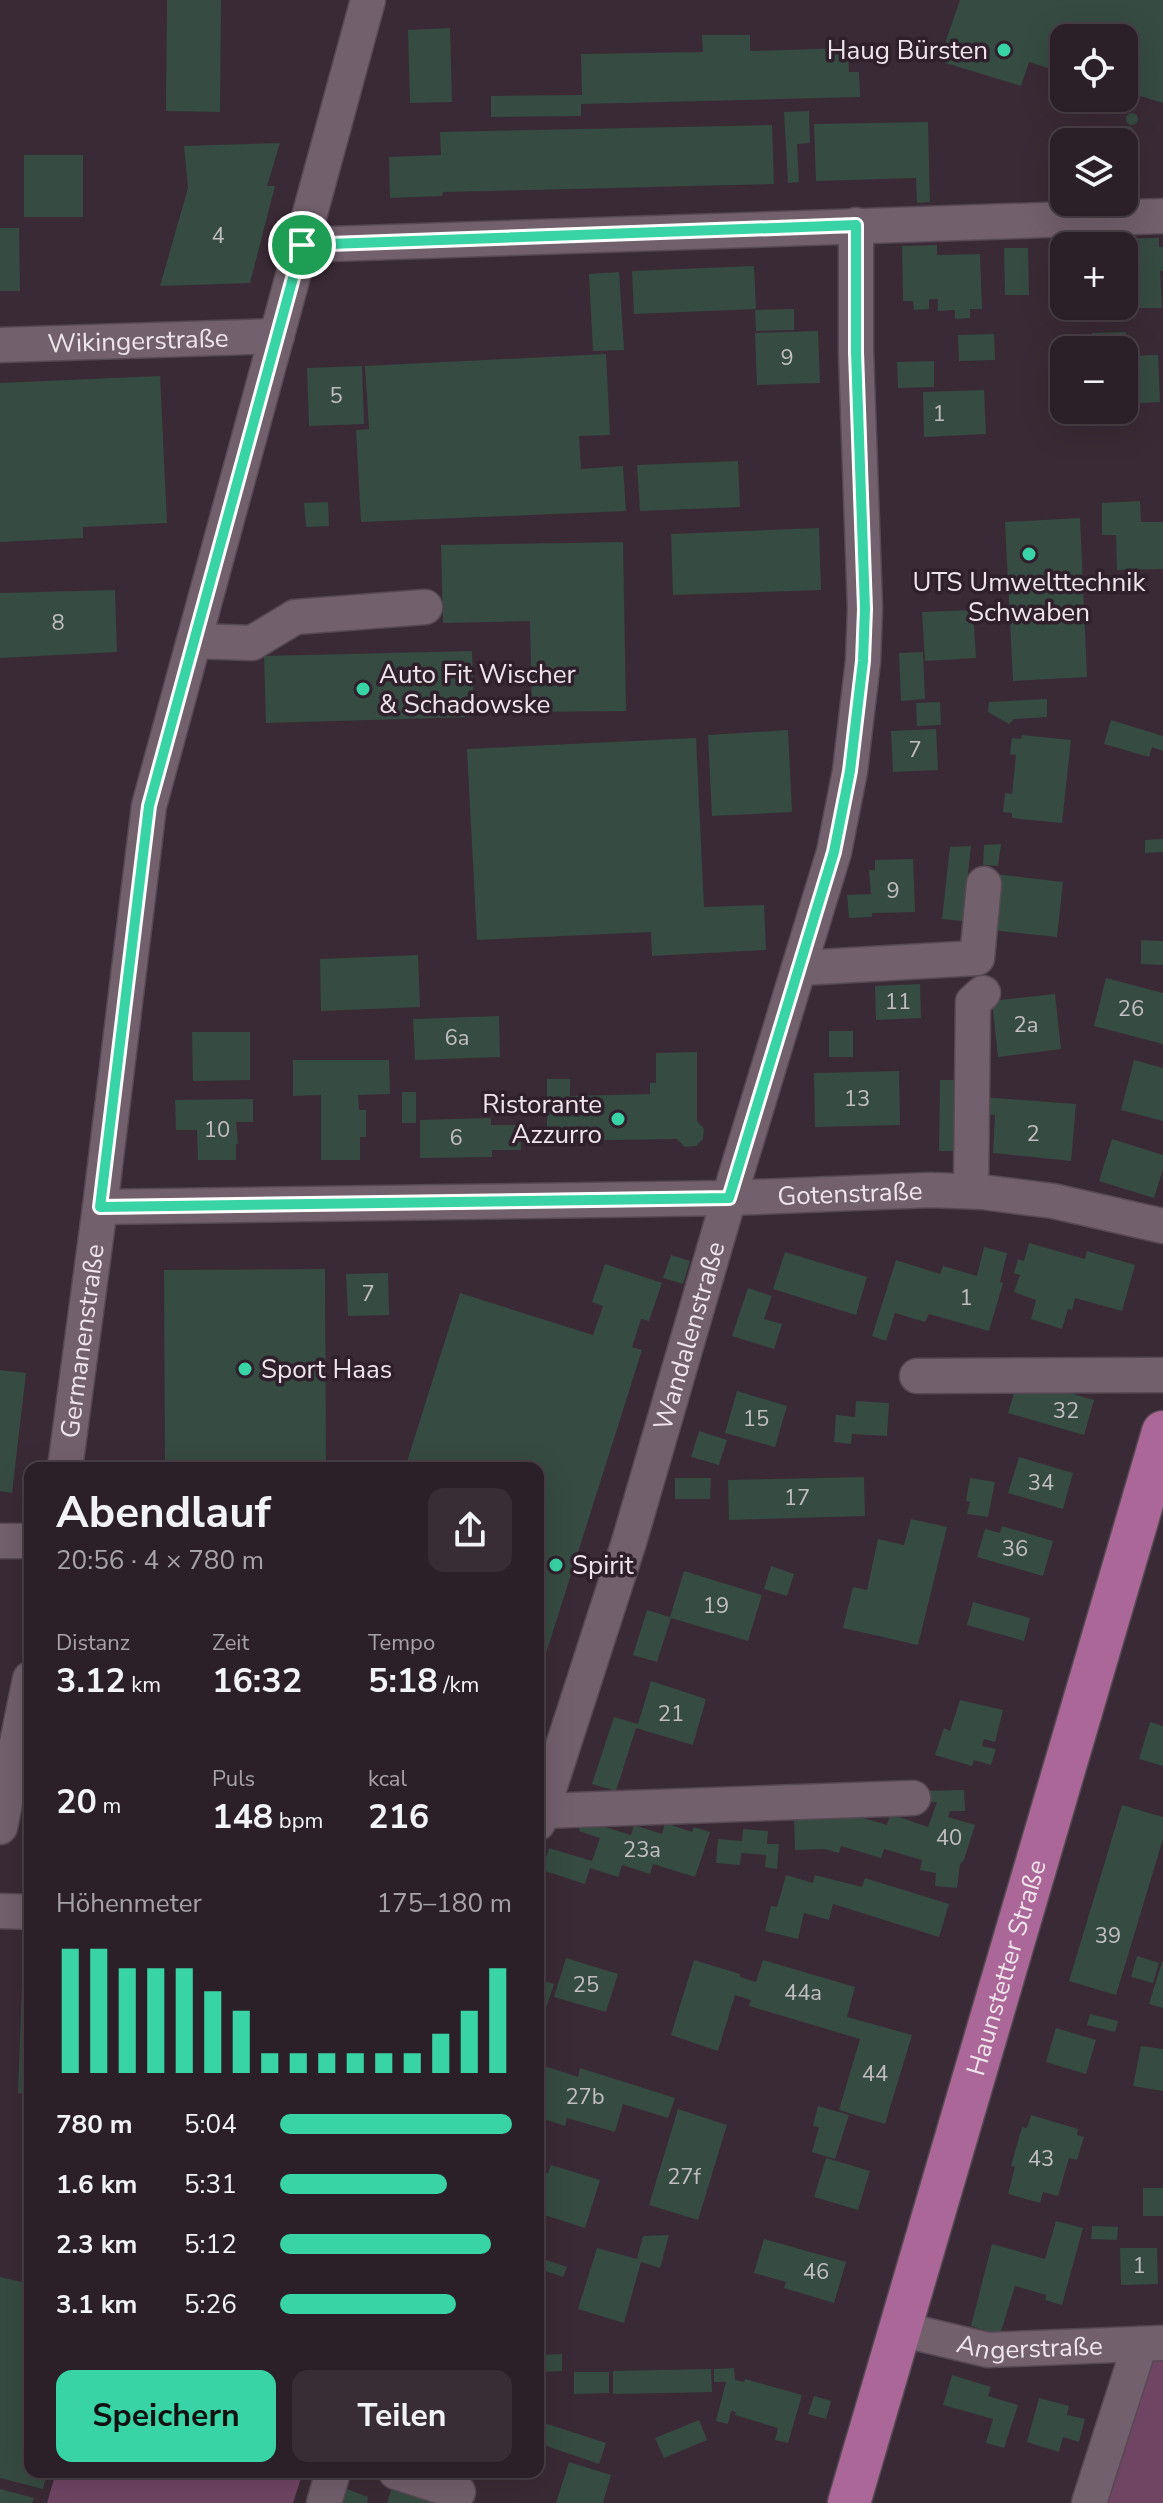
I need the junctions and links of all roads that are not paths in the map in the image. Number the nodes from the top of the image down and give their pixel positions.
1 (368, 0) edge
2 (1163, 216) edge
3 (856, 225) junction
4 (302, 245) junction
5 (277, 336) junction
6 (0, 345) edge
7 (425, 607) dead end
8 (194, 641) junction
9 (984, 884) dead end
10 (801, 968) junction
11 (983, 993) dead end
12 (971, 1191) junction
13 (729, 1198) junction
14 (100, 1207) junction
15 (1163, 1226) edge
16 (1163, 1375) edge
17 (917, 1376) dead end
18 (1163, 1432) edge
19 (66, 1462) edge
20 (0, 1541) edge
21 (24, 1541) edge
22 (24, 1709) edge
23 (913, 1798) dead end
24 (544, 1805) edge
25 (544, 1817) edge
26 (0, 1827) edge
27 (0, 1911) edge
28 (24, 1912) edge
29 (900, 2329) junction
30 (1151, 2343) edge
31 (331, 2478) edge
32 (415, 2478) edge
33 (458, 2492) dead end
34 (324, 2503) edge
35 (849, 2503) edge
36 (1089, 2503) edge

1 - 4 street, Germanenstraße
2 - 3 street
3 - 4 street
3 - 10 street, Wandalenstraße
4 - 5 street, Germanenstraße
5 - 6 street, Wikingerstraße
5 - 8 street, Germanenstraße
7 - 8 street
8 - 14 street, Germanenstraße
9 - 10 street
10 - 13 street, Wandalenstraße
11 - 12 street
12 - 13 street, Gotenstraße
12 - 15 street, Gotenstraße
13 - 14 street, Gotenstraße
13 - 24 street, Wandalenstraße
14 - 19 street, Germanenstraße
16 - 17 street
18 - 29 main road, Haunstetter Straße
20 - 21 street
22 - 26 street
23 - 25 street
27 - 28 street
29 - 30 street, Angerstraße
29 - 35 main road, Haunstetter Straße
30 - 36 street
31 - 34 street
32 - 33 street

